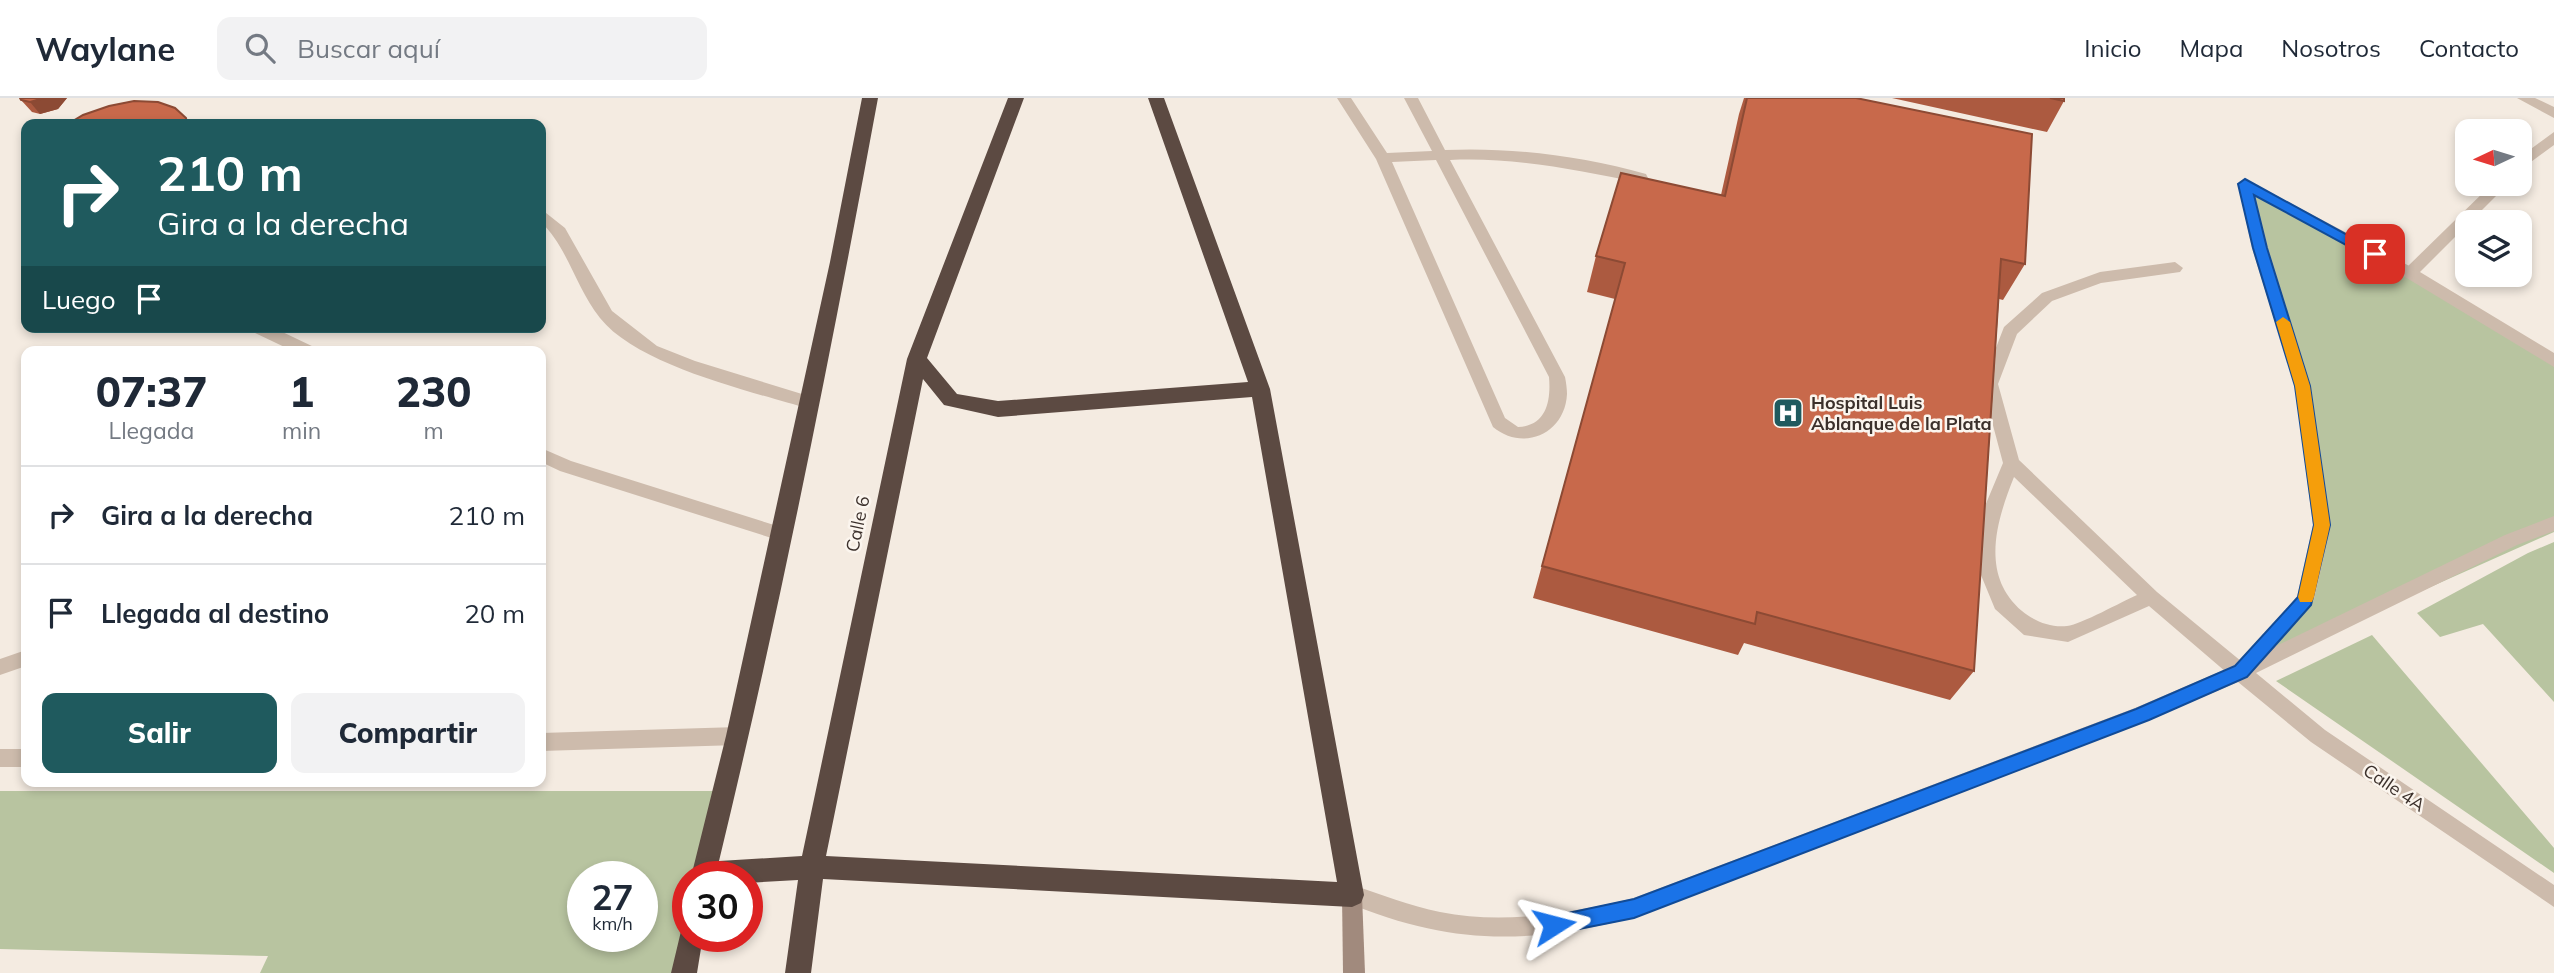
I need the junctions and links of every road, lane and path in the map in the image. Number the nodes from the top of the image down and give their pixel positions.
1 (870, 98) edge
2 (1156, 98) edge
3 (1344, 98) edge
4 (1411, 98) edge
5 (2524, 98) edge
6 (1016, 100) edge
7 (2554, 113) edge
8 (2554, 137) edge
9 (1439, 154) junction
10 (2532, 154) edge
11 (1383, 158) junction
12 (1658, 182) edge
13 (2489, 196) edge
14 (546, 219) edge
15 (2175, 268) dead end
16 (2410, 273) junction
17 (270, 333) edge
18 (297, 346) edge
19 (917, 359) junction
20 (2554, 361) edge
21 (1260, 388) junction
22 (809, 403) junction
23 (546, 457) edge
24 (2011, 463) junction
25 (2554, 523) edge
26 (781, 534) junction
27 (2151, 597) junction
28 (21, 660) edge
29 (0, 667) edge
30 (2241, 672) junction
31 (738, 736) junction
32 (546, 741) edge
33 (0, 758) edge
34 (21, 758) edge
35 (707, 861) edge
36 (812, 867) junction
37 (763, 871) edge
38 (1352, 895) junction
39 (2554, 897) edge
40 (688, 952) edge
41 (684, 973) edge
42 (798, 973) edge
43 (1354, 973) edge

1 - 22 highway
2 - 21 highway
3 - 11 street
4 - 9 street
5 - 7 street
6 - 19 highway, Calle 6
8 - 10 street
9 - 11 street
9 - 11 street
9 - 12 street
13 - 16 street
14 - 22 street
15 - 24 street
16 - 20 street
16 - 30 street
17 - 18 street
19 - 21 highway
19 - 36 highway, Calle 6
21 - 38 highway
22 - 26 highway
23 - 26 street
24 - 27 street, Calle 4A
24 - 27 street
25 - 30 street
26 - 31 highway
27 - 30 street, Calle 4A
28 - 29 street
30 - 38 street
30 - 39 street, Calle 4A
31 - 32 street
31 - 35 highway
33 - 34 street
36 - 37 highway
36 - 38 highway
36 - 42 highway, Calle 6
38 - 43 main road
40 - 41 highway

